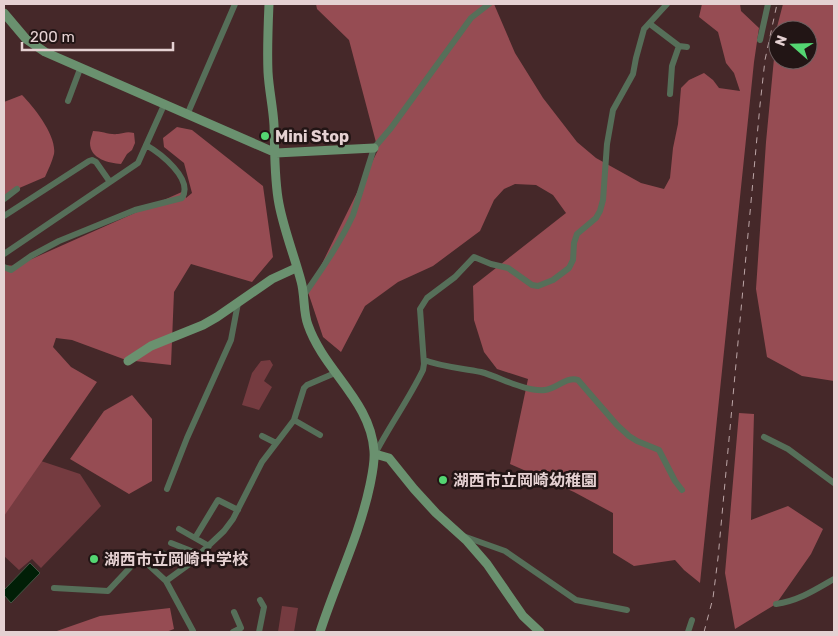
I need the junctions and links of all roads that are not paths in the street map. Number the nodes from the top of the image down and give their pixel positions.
1 (235, 4) edge
2 (269, 4) edge
3 (489, 4) edge
4 (667, 4) edge
5 (768, 4) edge
6 (4, 13) edge
7 (650, 24) junction
8 (760, 40) dead end
9 (679, 46) junction
10 (687, 47) dead end
11 (80, 69) junction
12 (670, 94) dead end
13 (68, 101) dead end
14 (164, 105) junction
15 (187, 115) junction
16 (146, 145) junction
17 (374, 148) junction
18 (276, 153) junction
19 (110, 182) junction
20 (16, 189) dead end
21 (4, 199) edge
22 (4, 216) edge
23 (4, 254) edge
24 (4, 267) edge
25 (296, 268) junction
26 (304, 294) junction
27 (238, 303) junction
28 (424, 360) junction
29 (128, 361) dead end
30 (335, 373) junction
31 (294, 420) junction
32 (320, 435) dead end
33 (262, 436) dead end
34 (764, 437) dead end
35 (276, 443) junction
36 (375, 454) junction
37 (834, 483) edge
38 (166, 489) dead end
39 (682, 490) dead end
40 (238, 510) junction
41 (179, 529) dead end
42 (460, 535) junction
43 (195, 538) junction
44 (171, 543) dead end
45 (209, 546) junction
46 (162, 553) dead end
47 (199, 554) junction
48 (188, 565) junction
49 (834, 579) edge
50 (166, 581) junction
51 (54, 588) dead end
52 (260, 600) dead end
53 (776, 604) dead end
54 (627, 610) dead end
55 (234, 612) dead end
56 (692, 620) dead end
57 (192, 632) edge
58 (234, 632) edge
59 (259, 632) edge
60 (320, 632) edge
61 (540, 632) edge
62 (688, 632) edge

1 - 15 street
2 - 18 main road
3 - 17 street
4 - 7 street
5 - 8 street
6 - 11 main road
7 - 9 street
7 - 28 street
9 - 10 street
9 - 12 street
11 - 13 street
11 - 14 main road
14 - 15 main road
14 - 16 street
15 - 18 main road
16 - 19 street
16 - 24 street
17 - 18 main road
17 - 26 street
18 - 25 main road
19 - 22 street
19 - 23 street
20 - 21 street
25 - 26 main road
25 - 27 main road
26 - 30 main road
27 - 29 main road
27 - 38 street
28 - 36 street
28 - 39 street
30 - 31 street
30 - 36 main road
31 - 32 street
31 - 35 street
33 - 35 street
34 - 37 street
35 - 40 street
36 - 42 main road
36 - 60 main road
40 - 43 street
40 - 45 street
41 - 43 street
42 - 54 street
42 - 61 main road
43 - 45 street
44 - 47 street
45 - 47 street
46 - 48 street
47 - 48 street
48 - 50 street
49 - 53 street
50 - 51 street
50 - 57 street
52 - 59 street
55 - 58 street
56 - 62 street

